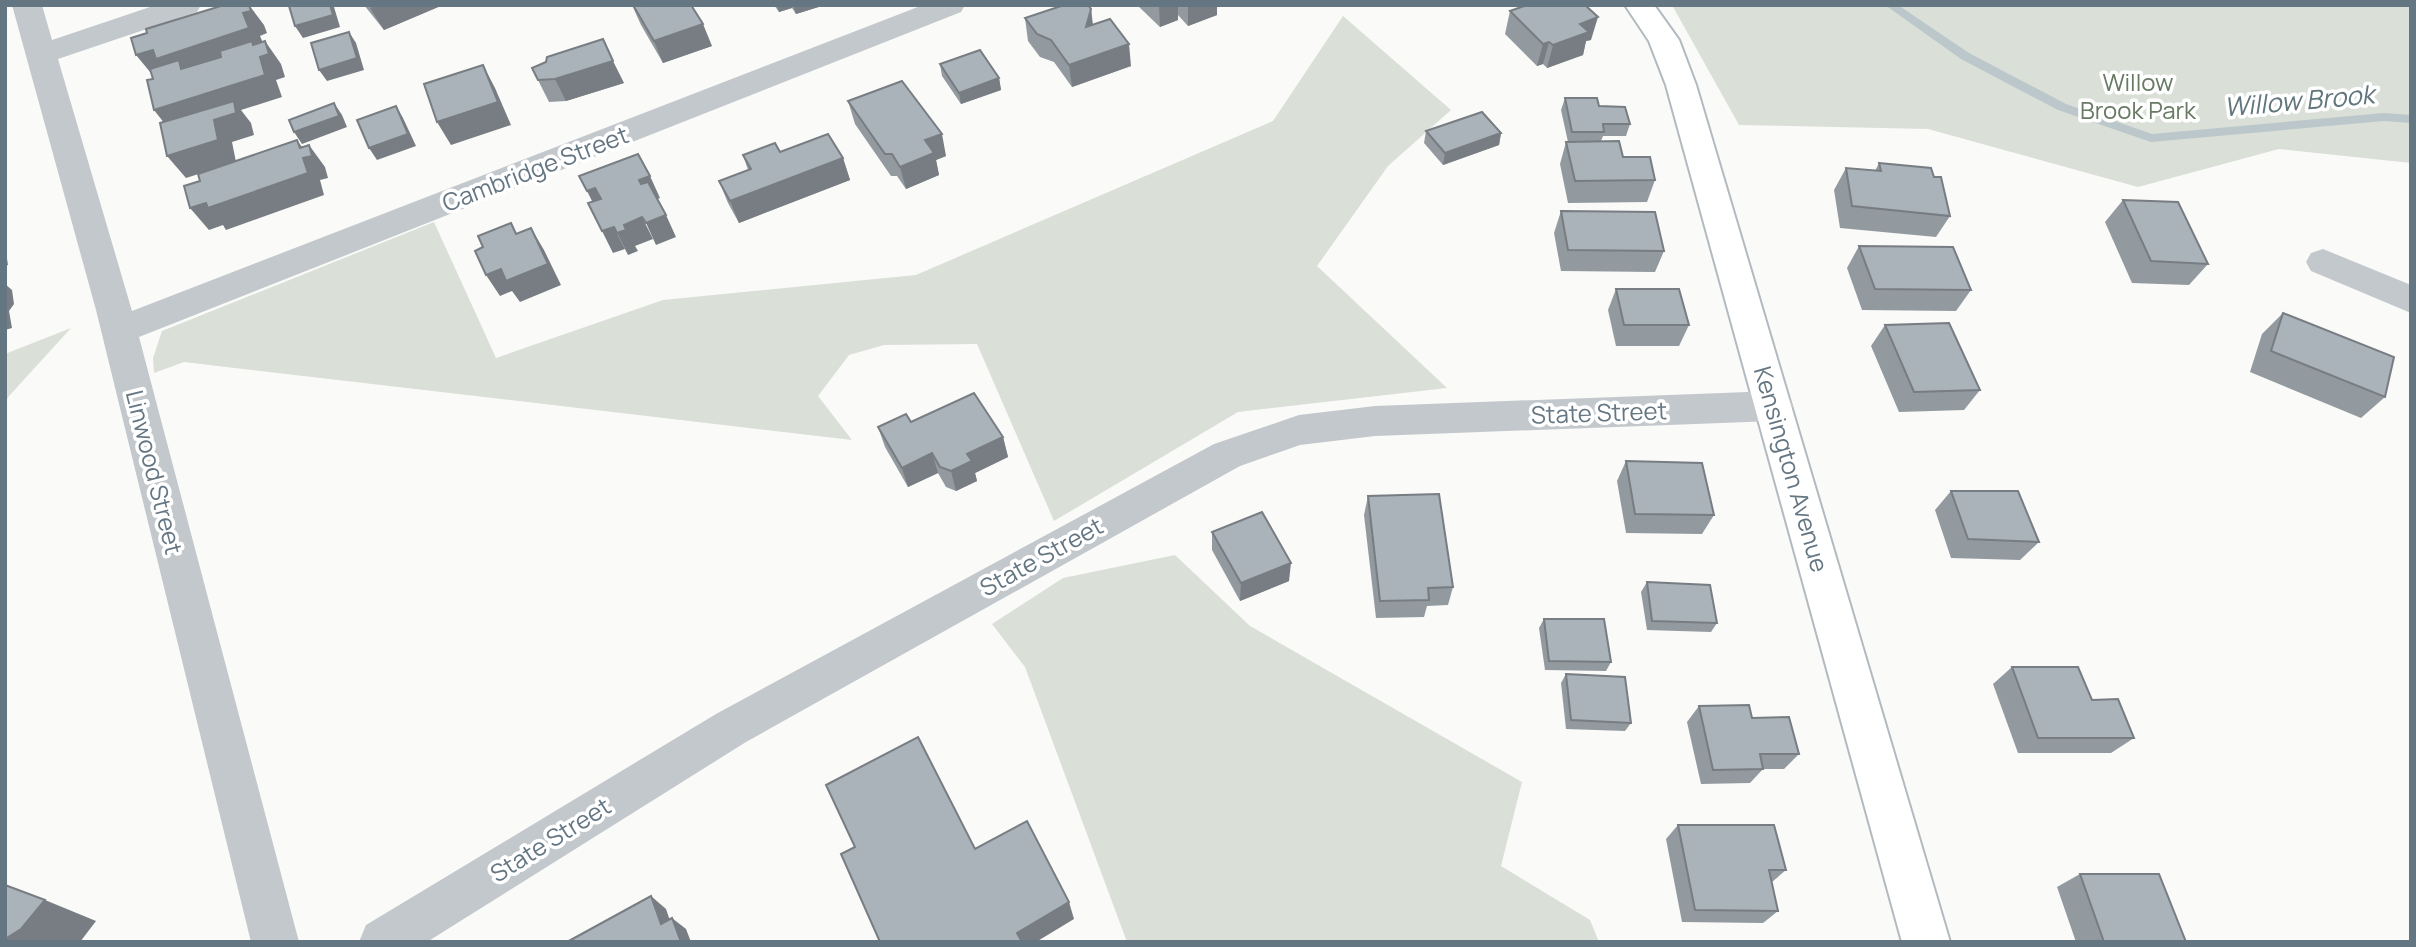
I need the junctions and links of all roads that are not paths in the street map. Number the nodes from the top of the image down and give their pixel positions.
1 (27, 5) edge
2 (187, 5) edge
3 (951, 5) edge
4 (1639, 5) edge
5 (41, 54) junction
6 (2323, 262) dead end
7 (2411, 300) edge
8 (119, 330) junction
9 (1774, 406) junction
10 (275, 942) edge
11 (383, 942) edge
12 (1926, 942) edge

1 - 5 street, Linwood Street
2 - 5 street
3 - 8 street, Cambridge Street
4 - 9 main road, Kensington Avenue
5 - 8 street, Linwood Street
6 - 7 street
8 - 10 street, Linwood Street
9 - 11 street, State Street
9 - 12 main road, Kensington Avenue

